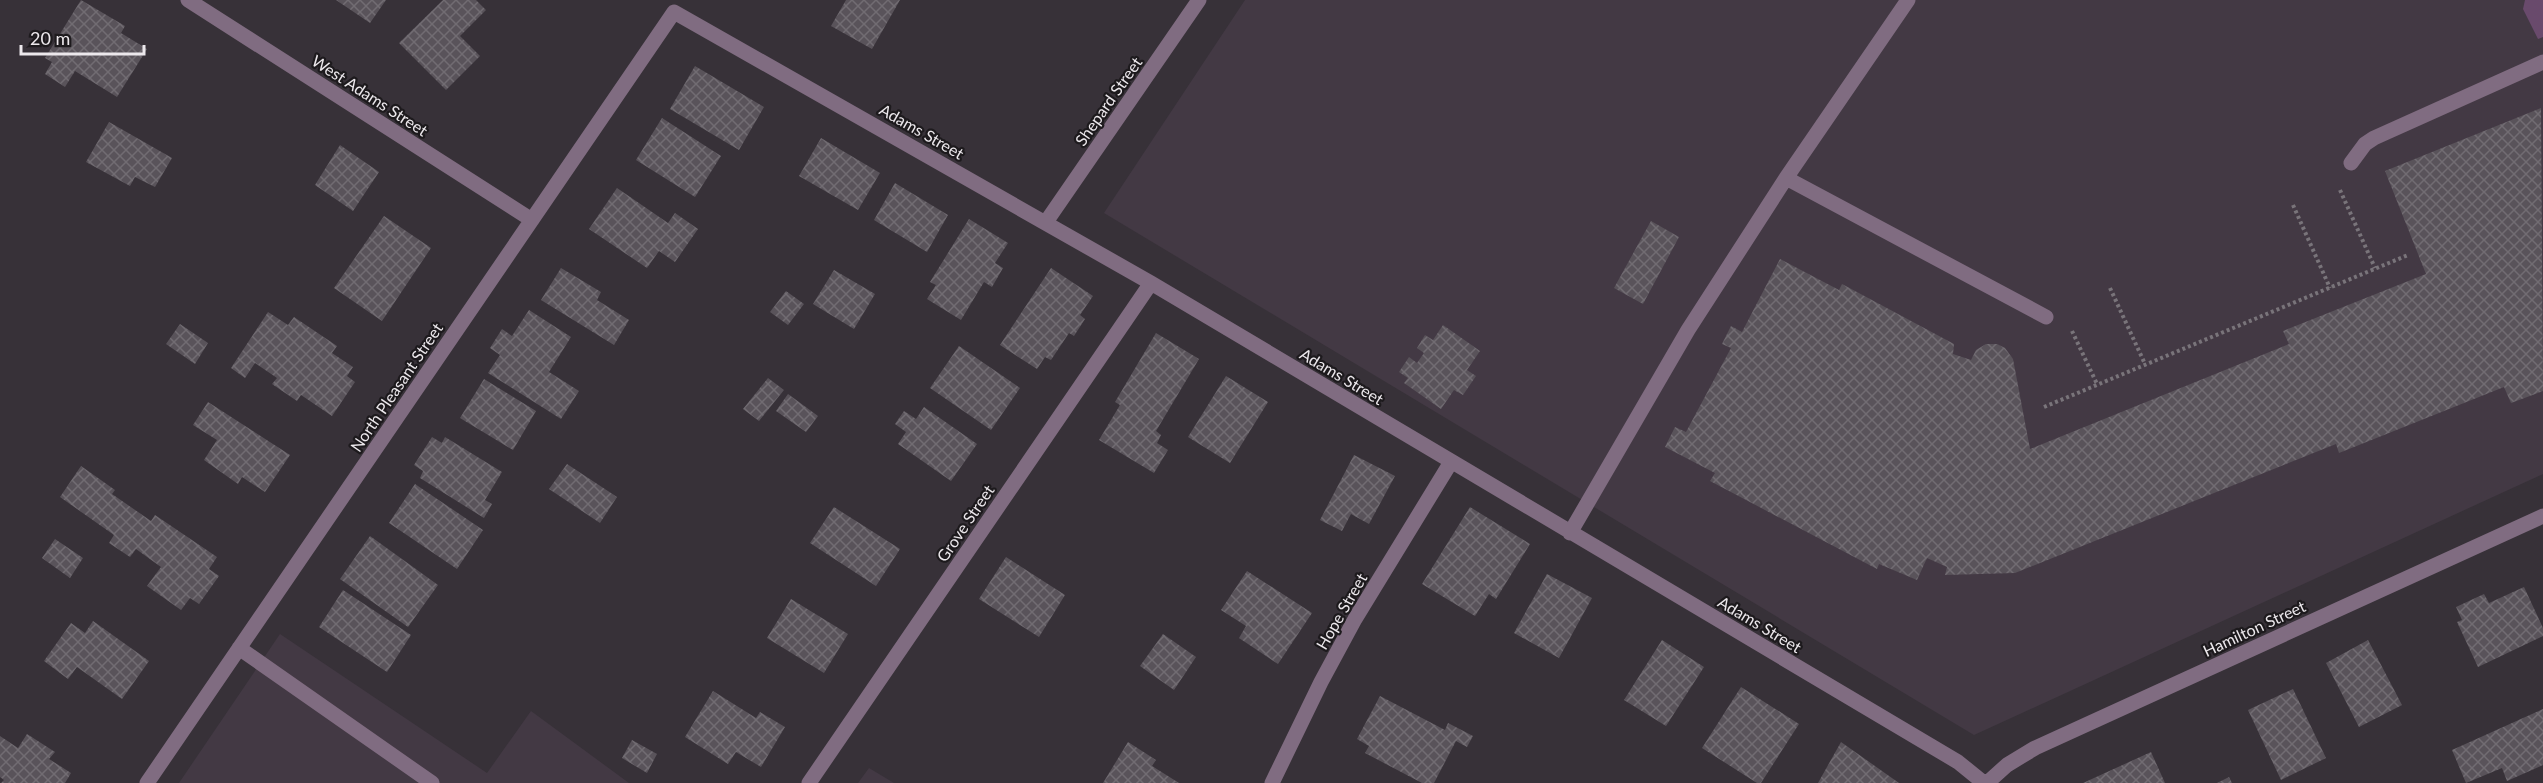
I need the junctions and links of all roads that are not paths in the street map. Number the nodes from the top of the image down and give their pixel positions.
1 (188, 0) edge
2 (1199, 0) edge
3 (1908, 0) edge
4 (674, 12) joint
5 (2543, 62) edge
6 (2351, 163) dead end
7 (1786, 178) junction
8 (532, 220) junction
9 (1046, 222) junction
10 (1151, 283) junction
11 (2046, 317) dead end
12 (1451, 462) junction
13 (2543, 516) edge
14 (1570, 533) junction
15 (239, 648) junction
16 (147, 783) edge
17 (432, 783) edge
18 (809, 783) edge
19 (1272, 783) edge
20 (1986, 783) edge

1 - 8 street, West Adams Street
2 - 9 street, Shepard Street
3 - 7 street
4 - 8 street, North Pleasant Street
4 - 9 street, Adams Street
5 - 6 street
7 - 11 street
7 - 14 street
8 - 15 street, North Pleasant Street
9 - 10 street, Adams Street
10 - 12 street, Adams Street
10 - 18 street, Grove Street
12 - 14 street, Adams Street
12 - 19 street, Hope Street
13 - 20 street, Hamilton Street
14 - 20 street, Adams Street
15 - 16 street, North Pleasant Street
15 - 17 street

